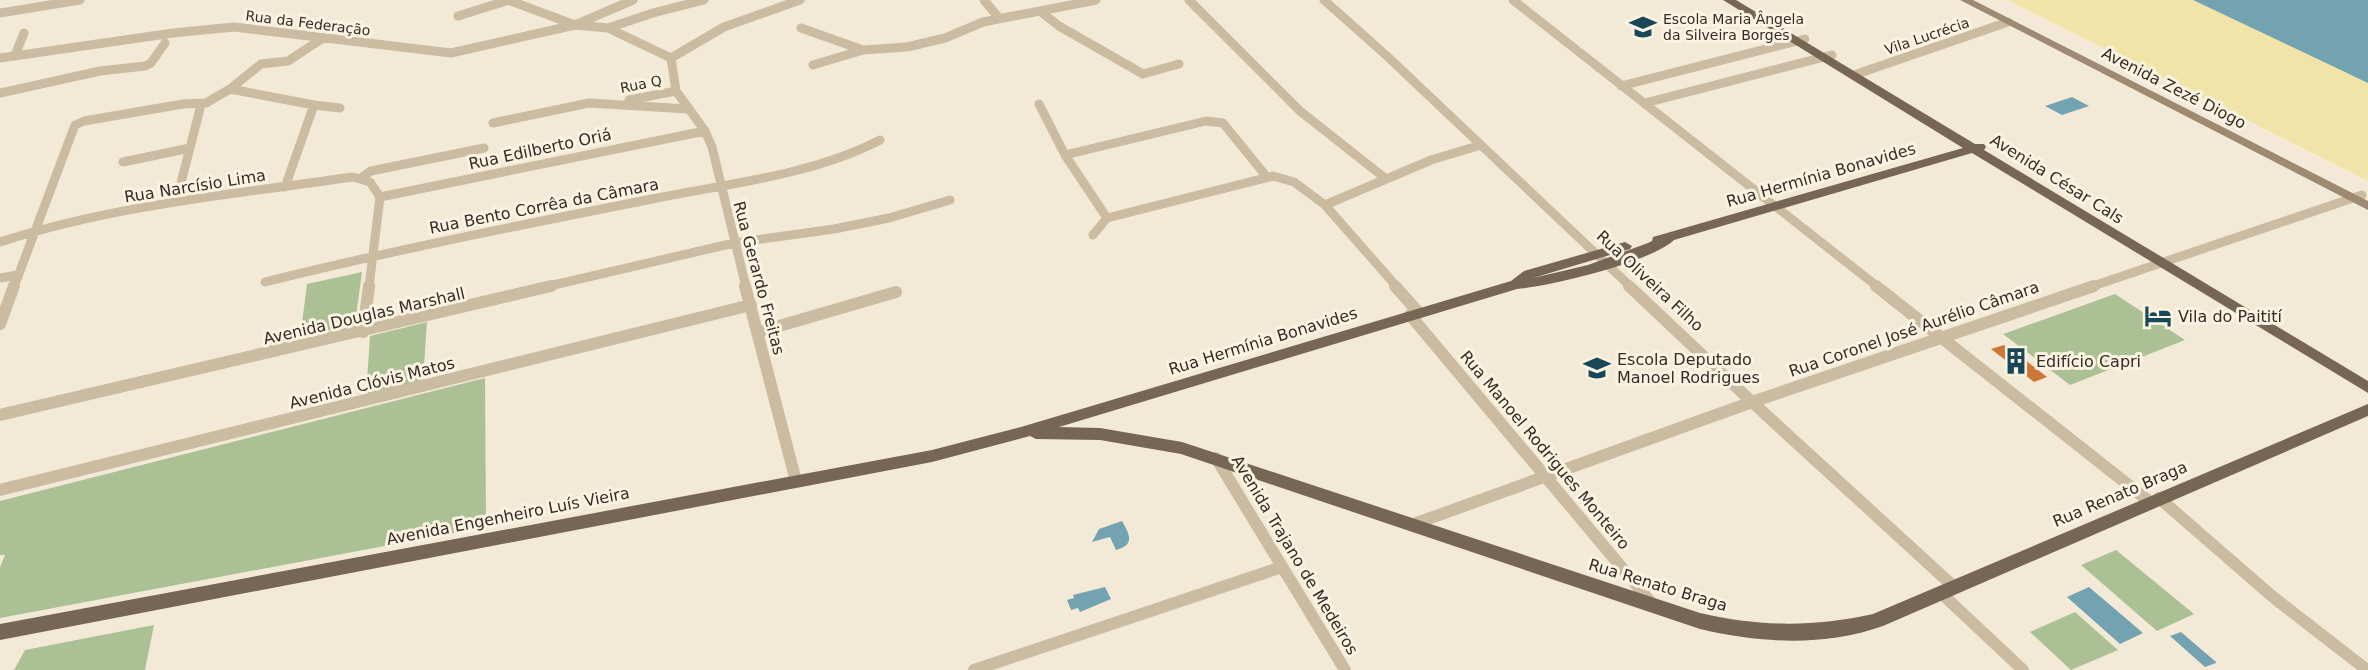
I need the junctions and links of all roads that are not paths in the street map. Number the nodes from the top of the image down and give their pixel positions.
1 (26, 0) edge
2 (80, 0) edge
3 (633, 0) edge
4 (704, 0) edge
5 (800, 0) edge
6 (984, 0) edge
7 (1096, 0) edge
8 (1189, 0) edge
9 (1324, 0) edge
10 (1513, 0) edge
11 (1728, 0) edge
12 (1740, 0) edge
13 (1965, 0) edge
14 (1980, 0) edge
15 (504, 1) edge
16 (0, 4) edge
17 (11, 7) junction
18 (617, 8) junction
19 (20, 10) junction
20 (1040, 11) junction
21 (0, 13) edge
22 (458, 16) dead end
23 (999, 18) junction
24 (635, 19) junction
25 (2008, 22) junction
26 (575, 25) junction
27 (608, 28) junction
28 (801, 28) dead end
29 (24, 33) dead end
30 (323, 38) junction
31 (1801, 40) junction
32 (165, 43) dead end
33 (862, 50) junction
34 (15, 56) junction
35 (1828, 56) junction
36 (0, 58) edge
37 (671, 58) junction
38 (1179, 64) dead end
39 (813, 65) dead end
40 (1858, 74) junction
41 (1621, 86) junction
42 (230, 89) junction
43 (676, 90) junction
44 (0, 93) edge
45 (1645, 103) junction
46 (611, 104) junction
47 (1039, 104) dead end
48 (201, 105) junction
49 (314, 105) junction
50 (340, 108) dead end
51 (688, 109) junction
52 (493, 123) dead end
53 (705, 131) junction
54 (880, 140) dead end
55 (1481, 145) junction
56 (1980, 147) junction
57 (190, 148) junction
58 (484, 148) dead end
59 (1065, 155) junction
60 (123, 162) dead end
61 (1266, 176) junction
62 (361, 178) junction
63 (1386, 179) junction
64 (285, 187) junction
65 (720, 187) junction
66 (380, 197) junction
67 (2363, 199) edge
68 (950, 200) dead end
69 (176, 202) junction
70 (1325, 205) junction
71 (1778, 207) junction
72 (1107, 218) junction
73 (34, 231) junction
74 (1093, 235) dead end
75 (0, 242) edge
76 (734, 243) junction
77 (373, 255) junction
78 (1602, 258) junction
79 (2166, 261) junction
80 (18, 275) junction
81 (0, 278) edge
82 (265, 282) dead end
83 (896, 292) dead end
84 (751, 305) junction
85 (1414, 314) junction
86 (0, 324) edge
87 (363, 332) junction
88 (759, 332) junction
89 (1941, 338) junction
90 (2368, 378) edge
91 (2368, 388) edge
92 (1752, 402) junction
93 (2368, 410) edge
94 (0, 416) edge
95 (1021, 433) junction
96 (1216, 458) junction
97 (1545, 475) junction
98 (796, 481) junction
99 (0, 490) edge
100 (2154, 500) junction
101 (1411, 525) junction
102 (1281, 567) junction
103 (1947, 589) junction
104 (1654, 606) junction
105 (0, 632) edge
106 (974, 670) edge
107 (1345, 670) edge
108 (2023, 670) edge
109 (2367, 670) edge

1 - 17 street
2 - 19 street
3 - 18 street
4 - 24 street
5 - 37 street
6 - 23 street
7 - 20 street
8 - 63 street
9 - 55 street, Rua Oliveira Filho
10 - 41 street
11 - 31 main road, Avenida César Cals
12 - 31 main road, Avenida César Cals
13 - 25 main road, Avenida Zezé Diogo
14 - 67 main road
15 - 22 street
15 - 26 street
16 - 17 street
17 - 19 street
18 - 24 street
18 - 26 street
19 - 21 street
20 - 23 street
20 - 38 street
23 - 33 street
24 - 27 street
25 - 40 street, Vila Lucrécia
25 - 67 main road, Avenida Zezé Diogo
26 - 27 street
26 - 30 street, Rua da Federação
27 - 37 street
28 - 33 street
29 - 34 street
30 - 34 street, Rua da Federação
30 - 42 street
31 - 35 main road, Avenida César Cals
31 - 41 street
32 - 44 street
33 - 39 street
34 - 36 street, Rua da Federação
35 - 40 main road, Avenida César Cals
35 - 45 street
37 - 43 street
40 - 56 main road, Avenida César Cals
41 - 45 street
42 - 48 street
42 - 49 street
43 - 46 street, Rua Q
43 - 51 street, Rua Gerardo Freitas
45 - 71 street
46 - 51 street
46 - 52 street
47 - 59 street
48 - 57 street
48 - 73 street
49 - 50 street
49 - 64 street
51 - 53 street, Rua Gerardo Freitas
53 - 65 street, Rua Gerardo Freitas
53 - 66 street, Rua Edilberto Oriá
54 - 65 street, Rua Bento Corrêa da Câmara
55 - 63 street
55 - 78 street, Rua Oliveira Filho
56 - 71 main road, Rua Hermínia Bonavides
56 - 79 main road, Avenida César Cals
57 - 60 street
57 - 69 street
58 - 62 street, Rua Narcísio Lima
59 - 61 street
59 - 72 street
61 - 70 street
61 - 72 street
62 - 64 street, Rua Narcísio Lima
62 - 66 street
63 - 70 street
64 - 69 street, Rua Narcísio Lima
65 - 76 street, Rua Gerardo Freitas
65 - 77 street, Rua Bento Corrêa da Câmara
66 - 77 street
67 - 79 street, Rua Coronel José Aurélio Câmara
68 - 76 street, Avenida Douglas Marshall
69 - 73 street, Rua Narcísio Lima
70 - 85 street, Rua Manoel Rodrigues Monteiro
71 - 78 main road, Rua Hermínia Bonavides
71 - 89 street
72 - 74 street
73 - 75 street, Rua Narcísio Lima
73 - 80 street
76 - 84 street, Rua Gerardo Freitas
76 - 87 street, Avenida Douglas Marshall
77 - 82 street, Rua Bento Corrêa da Câmara
77 - 87 street
78 - 85 main road, Rua Hermínia Bonavides
78 - 92 street, Rua Oliveira Filho
79 - 89 street, Rua Coronel José Aurélio Câmara
79 - 90 main road, Avenida César Cals
79 - 91 main road, Avenida César Cals
80 - 81 street
80 - 86 street
83 - 88 street
84 - 88 street, Rua Gerardo Freitas
84 - 99 street, Avenida Clóvis Matos
85 - 95 main road, Rua Hermínia Bonavides
85 - 97 street, Rua Manoel Rodrigues Monteiro
87 - 94 street, Avenida Douglas Marshall
88 - 98 street, Rua Gerardo Freitas
89 - 92 street, Rua Coronel José Aurélio Câmara
89 - 100 street
92 - 97 street, Rua Coronel José Aurélio Câmara
92 - 103 street, Rua Oliveira Filho
93 - 100 main road, Rua Renato Braga
95 - 96 main road, Rua Renato Braga
95 - 98 main road, Avenida Engenheiro Luís Vieira
96 - 101 main road, Rua Renato Braga
96 - 102 street, Avenida Trajano de Medeiros
97 - 101 street, Rua Coronel José Aurélio Câmara
97 - 104 street, Rua Manoel Rodrigues Monteiro
98 - 105 main road, Avenida Engenheiro Luís Vieira
100 - 103 main road, Rua Renato Braga
100 - 109 street
101 - 104 main road, Rua Renato Braga
102 - 106 street
102 - 107 street, Avenida Trajano de Medeiros
103 - 104 main road, Rua Renato Braga
103 - 108 street, Rua Oliveira Filho

